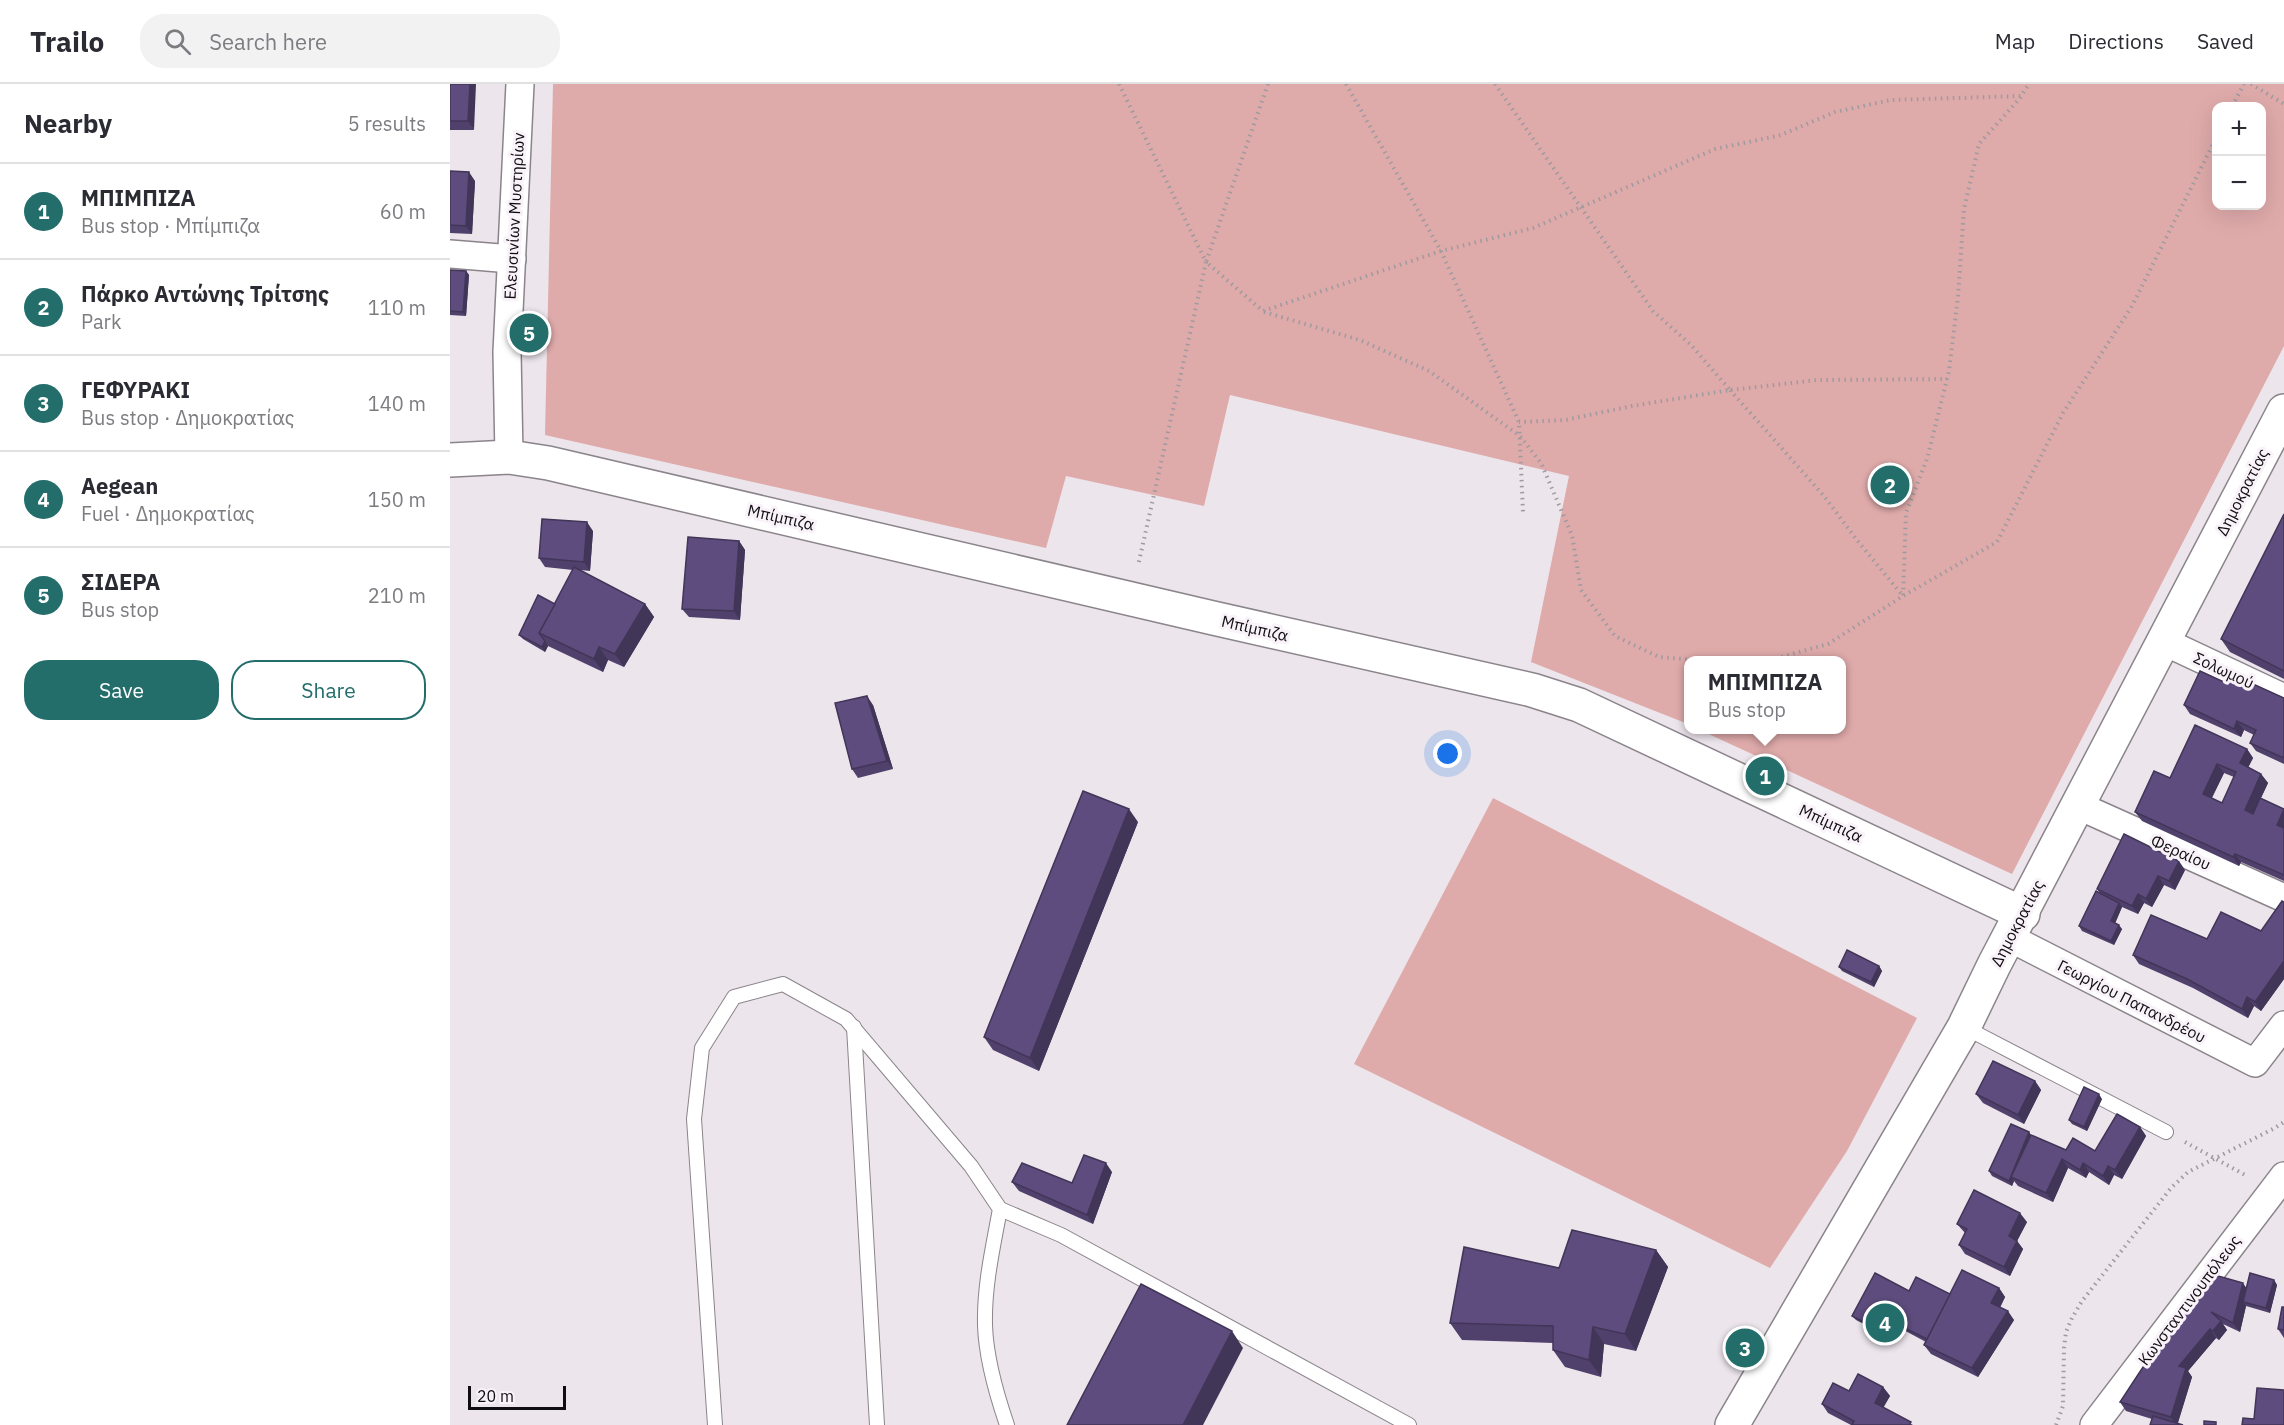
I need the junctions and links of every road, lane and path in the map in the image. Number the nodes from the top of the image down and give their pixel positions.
1 (520, 84) edge
2 (1119, 84) edge
3 (1268, 84) edge
4 (1346, 84) edge
5 (1495, 84) edge
6 (2029, 84) edge
7 (2244, 84) edge
8 (2251, 84) edge
9 (2021, 96) junction
10 (2234, 102) edge
11 (2284, 104) edge
12 (2212, 148) edge
13 (1580, 207) junction
14 (1441, 251) junction
15 (450, 254) edge
16 (512, 259) junction
17 (1206, 262) junction
18 (1263, 311) junction
19 (1947, 379) junction
20 (1730, 390) junction
21 (2284, 411) edge
22 (1519, 422) junction
23 (1520, 436) junction
24 (509, 457) junction
25 (450, 460) edge
26 (1523, 512) dead end
27 (1903, 596) junction
28 (1130, 599) junction
29 (2165, 642) junction
30 (1784, 656) edge
31 (1684, 659) edge
32 (2284, 698) edge
33 (2079, 806) junction
34 (2284, 898) edge
35 (2016, 926) junction
36 (2284, 1025) edge
37 (854, 1027) junction
38 (1964, 1028) junction
39 (2284, 1122) edge
40 (2166, 1132) joint
41 (2212, 1158) junction
42 (2279, 1190) edge
43 (1000, 1209) junction
44 (715, 1425) edge
45 (878, 1425) edge
46 (1007, 1425) edge
47 (1408, 1425) edge
48 (1732, 1425) edge
49 (2056, 1425) edge
50 (2094, 1425) edge

1 - 16 street, Ελευσινίων Μυστηρίων
2 - 17 path
3 - 17 path
4 - 14 path
5 - 13 path
6 - 9 path
7 - 10 path
8 - 11 path
9 - 13 path
9 - 19 path
12 - 27 path
13 - 14 path
13 - 20 path
14 - 18 path
14 - 22 path
15 - 16 street
16 - 24 street, Ελευσινίων Μυστηρίων
17 - 18 path
17 - 28 path
18 - 23 path
19 - 20 path
19 - 27 path
20 - 22 path
20 - 27 path
21 - 29 street, Δημοκρατίας
22 - 23 path
23 - 26 path
23 - 31 path
24 - 25 street, Μπίμπιζα
24 - 28 street, Μπίμπιζα
27 - 30 path
28 - 35 street, Μπίμπιζα
29 - 32 street, Σολωμού
29 - 33 street, Δημοκρατίας
33 - 34 street, Φεραίου
33 - 35 street, Δημοκρατίας
35 - 36 street, Γεωργίου Παπανδρέου
35 - 38 street, Δημοκρατίας
37 - 43 lane
37 - 44 lane
37 - 45 lane
38 - 40 lane
38 - 48 street, Δημοκρατίας
39 - 41 path
40 - 41 path
41 - 42 path
41 - 49 path
42 - 50 street, Κωνσταντινουπόλεως
43 - 46 lane
43 - 47 lane

